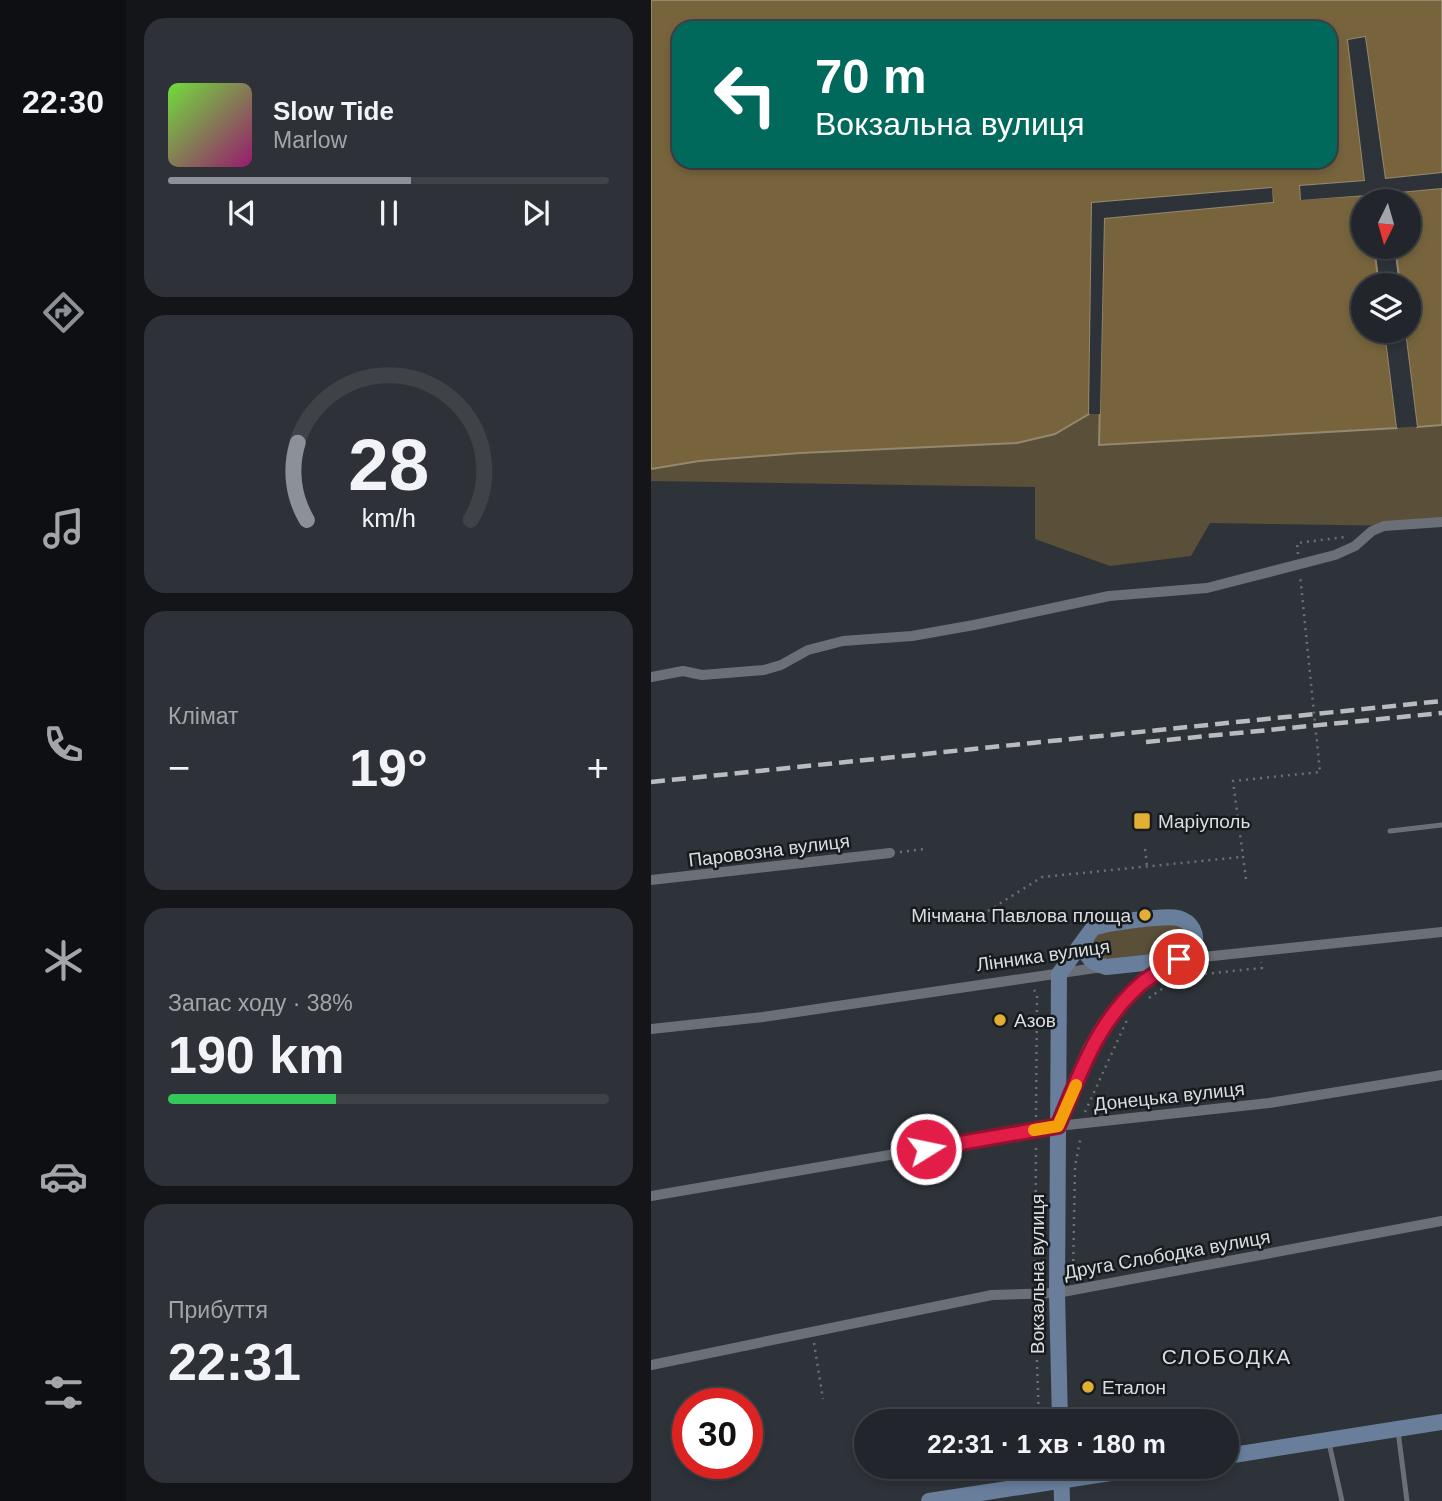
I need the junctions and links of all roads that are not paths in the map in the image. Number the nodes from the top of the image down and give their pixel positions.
1 (1442, 522) edge
2 (651, 677) edge
3 (1442, 825) edge
4 (1389, 831) dead end
5 (890, 853) road end
6 (651, 880) edge
7 (1442, 932) edge
8 (1087, 935) junction
9 (1195, 939) junction
10 (1197, 957) junction
11 (1179, 959) junction
12 (1106, 967) junction
13 (1059, 974) junction
14 (651, 1030) edge
15 (1442, 1075) edge
16 (1058, 1126) junction
17 (651, 1196) edge
18 (1442, 1222) edge
19 (1057, 1293) junction
20 (651, 1365) edge
21 (1060, 1409) edge
22 (1442, 1422) edge
23 (1397, 1429) junction
24 (1328, 1440) junction
25 (1239, 1454) edge
26 (1037, 1479) edge
27 (1062, 1479) edge
28 (929, 1501) edge
29 (1062, 1501) edge
30 (1342, 1501) edge
31 (1407, 1501) edge

1 - 2 street
3 - 4 lane
5 - 6 street, Паровозна вулиця
7 - 10 street, Лінника вулиця
8 - 9 street
8 - 12 street
8 - 13 street
9 - 10 street
9 - 11 street, Вокзальна вулиця
10 - 11 street, Лінника вулиця
11 - 12 street, Лінника вулиця
11 - 16 street, Вокзальна вулиця
12 - 13 street, Лінника вулиця
13 - 14 street, Лінника вулиця
13 - 16 street, Вокзальна вулиця
15 - 16 street, Донецька вулиця
16 - 17 street, Донецька вулиця
16 - 19 street, Вокзальна вулиця
18 - 19 street, Друга Слободка вулиця
19 - 20 street, Друга Слободка вулиця
19 - 21 street, Вокзальна вулиця
22 - 23 street
23 - 24 street
23 - 31 lane
24 - 25 street
24 - 30 lane
26 - 28 street
27 - 29 street

